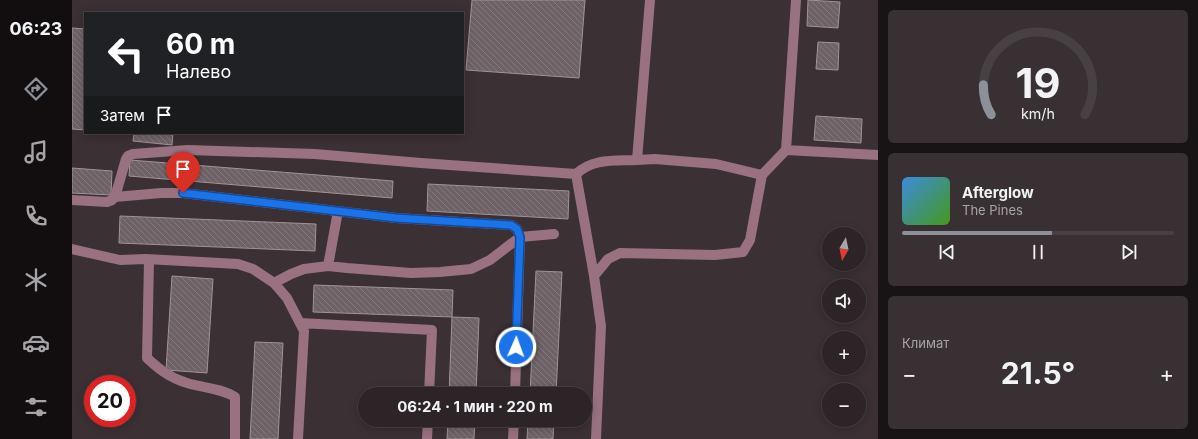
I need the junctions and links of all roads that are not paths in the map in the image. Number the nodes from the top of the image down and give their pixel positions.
1 (650, 0) edge
2 (796, 0) edge
3 (786, 150) junction
4 (878, 155) edge
5 (637, 160) junction
6 (576, 174) junction
7 (762, 175) junction
8 (115, 197) junction
9 (72, 200) edge
10 (338, 211) junction
11 (554, 234) dead end
12 (520, 237) junction
13 (72, 249) edge
14 (149, 260) junction
15 (328, 266) junction
16 (594, 276) junction
17 (274, 283) junction
18 (300, 323) junction
19 (429, 387) edge
20 (515, 387) edge
21 (428, 427) edge
22 (514, 427) edge
23 (235, 439) edge
24 (298, 439) edge
25 (427, 439) edge
26 (514, 439) edge
27 (596, 439) edge

1 - 5 lane
2 - 3 lane
3 - 4 lane
3 - 7 lane
5 - 6 lane
5 - 7 lane
6 - 8 lane
6 - 16 lane
7 - 16 lane
8 - 9 lane
8 - 10 lane
10 - 12 lane
10 - 15 lane
11 - 12 lane
12 - 15 lane
12 - 20 lane
13 - 14 lane
14 - 17 lane
14 - 23 lane
15 - 17 lane
16 - 27 lane
17 - 18 lane
18 - 19 lane
18 - 24 lane
21 - 25 lane
22 - 26 lane

